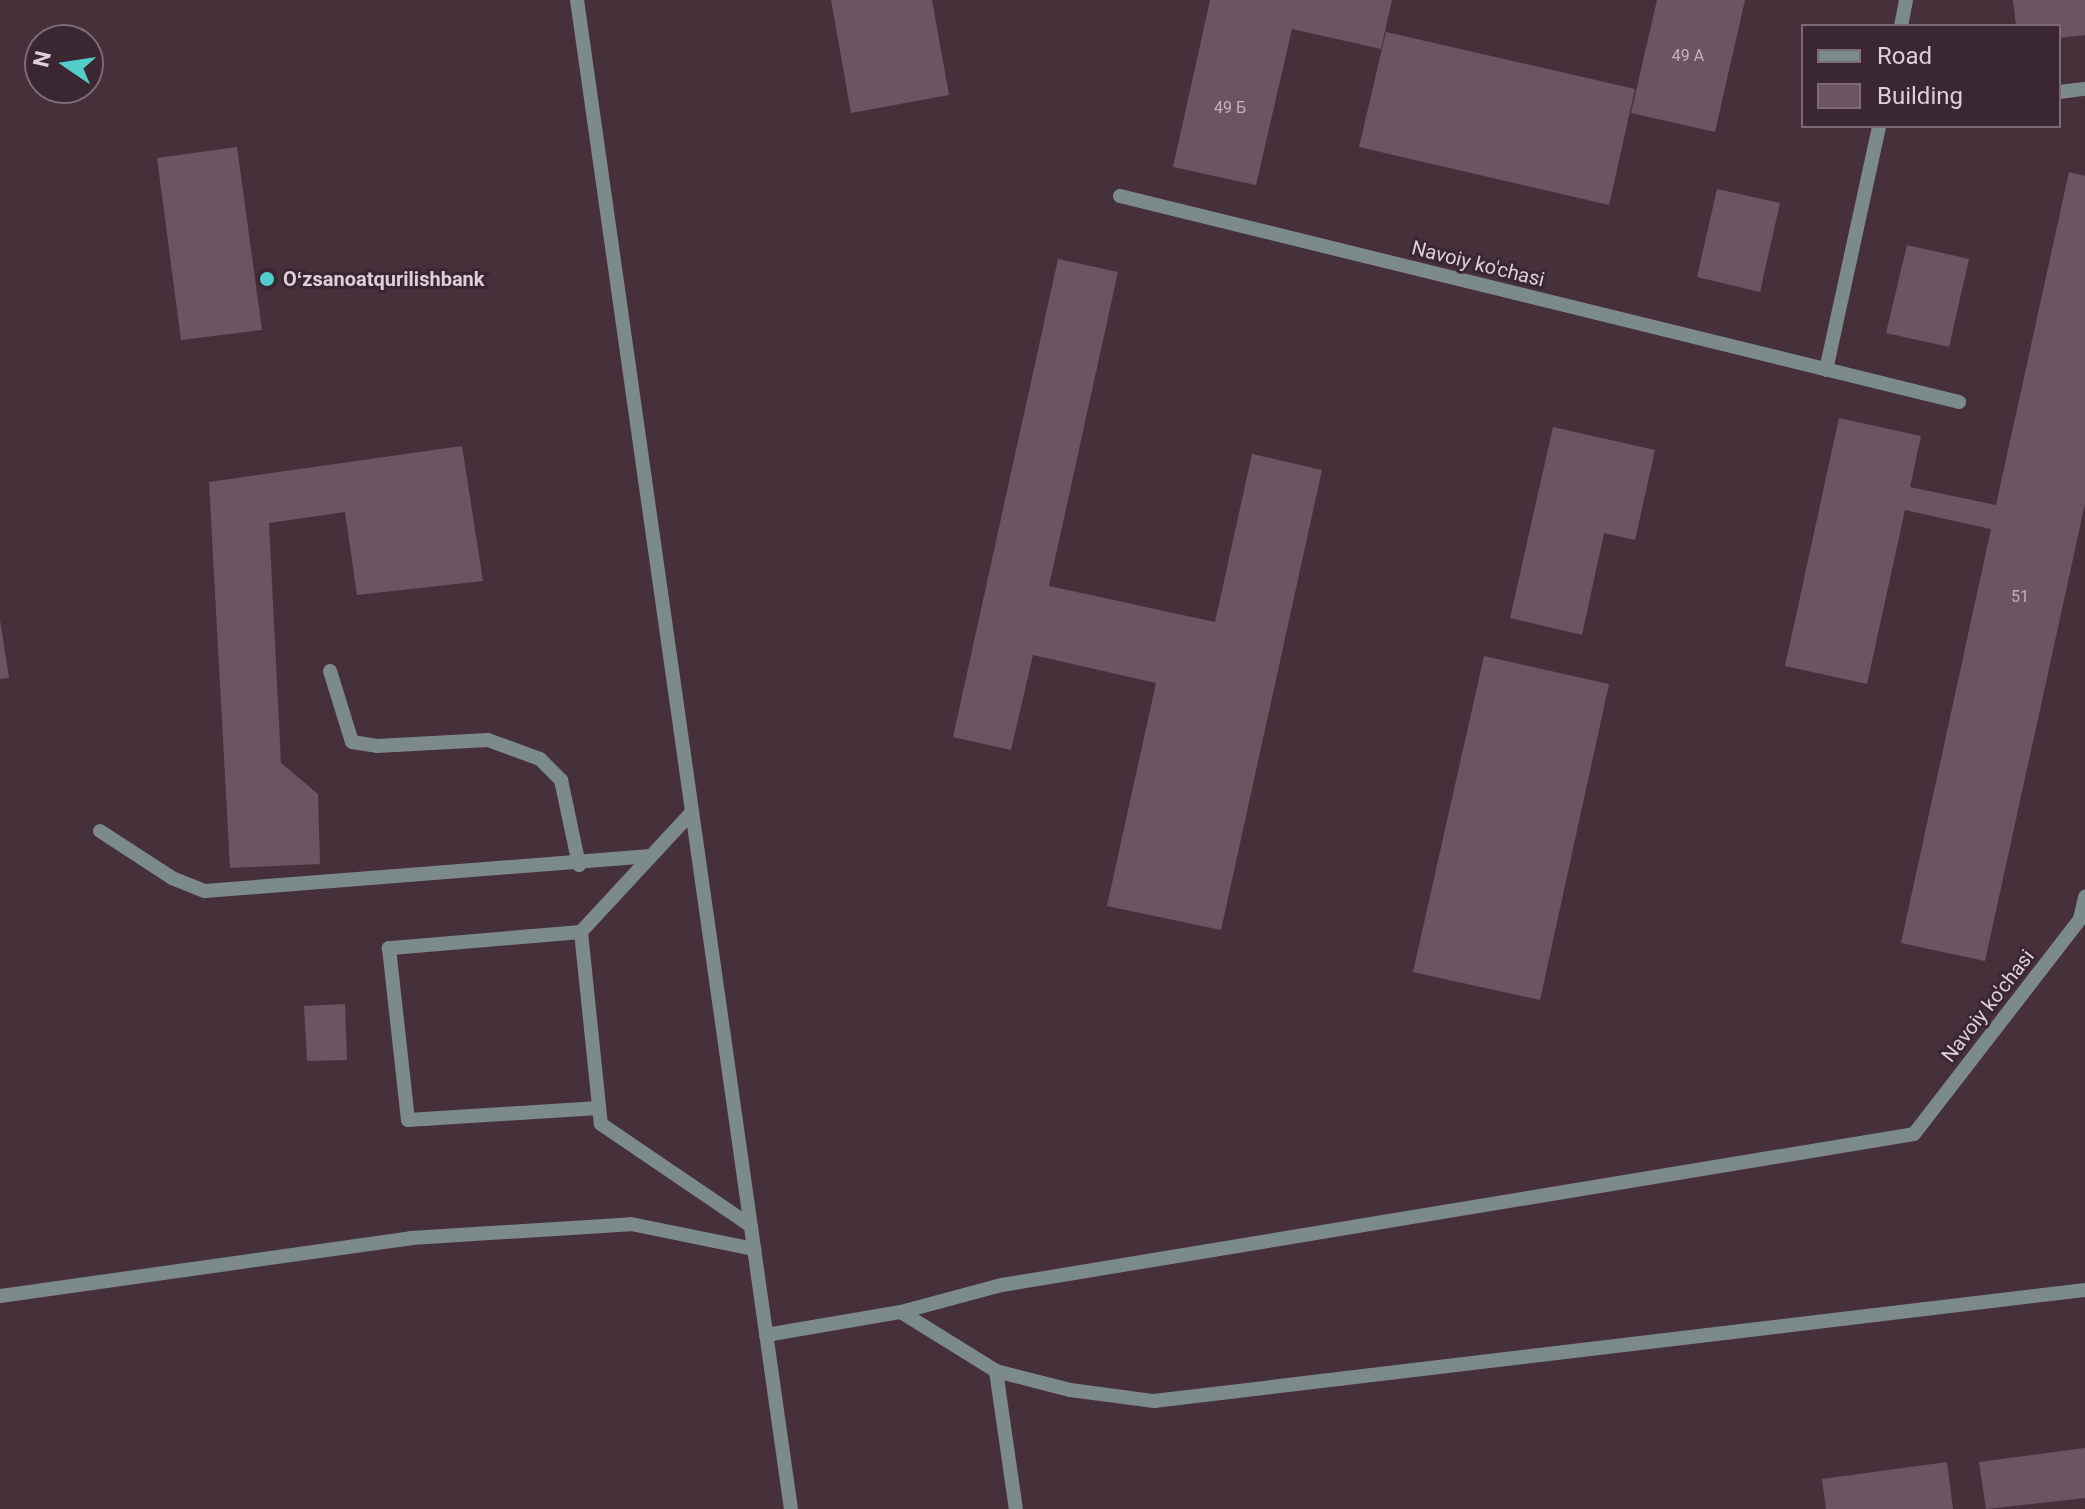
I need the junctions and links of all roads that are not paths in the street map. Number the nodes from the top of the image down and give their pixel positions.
1 (577, 0) edge
2 (1906, 0) edge
3 (1901, 24) edge
4 (2085, 89) edge
5 (2061, 92) edge
6 (1879, 128) edge
7 (1120, 196) dead end
8 (1826, 370) junction
9 (1959, 402) dead end
10 (330, 671) dead end
11 (692, 812) junction
12 (100, 831) dead end
13 (651, 856) junction
14 (579, 865) junction
15 (2085, 897) edge
16 (581, 932) junction
17 (599, 1108) junction
18 (751, 1226) junction
19 (754, 1249) junction
20 (2085, 1290) edge
21 (0, 1296) edge
22 (901, 1312) junction
23 (766, 1335) junction
24 (996, 1371) junction
25 (791, 1509) edge
26 (1016, 1509) edge

1 - 11 street
2 - 3 street
4 - 5 street
6 - 8 street
7 - 8 street, Navoiy ko'chasi
8 - 9 street, Navoiy ko'chasi
10 - 14 street
11 - 13 street
11 - 18 street
12 - 14 street
13 - 14 street
13 - 16 street
15 - 22 street, Navoiy ko'chasi
16 - 17 street
16 - 17 street
17 - 18 street
18 - 19 street
19 - 21 street
19 - 23 street
20 - 24 street
22 - 23 street
22 - 24 street
23 - 25 street
24 - 26 street

